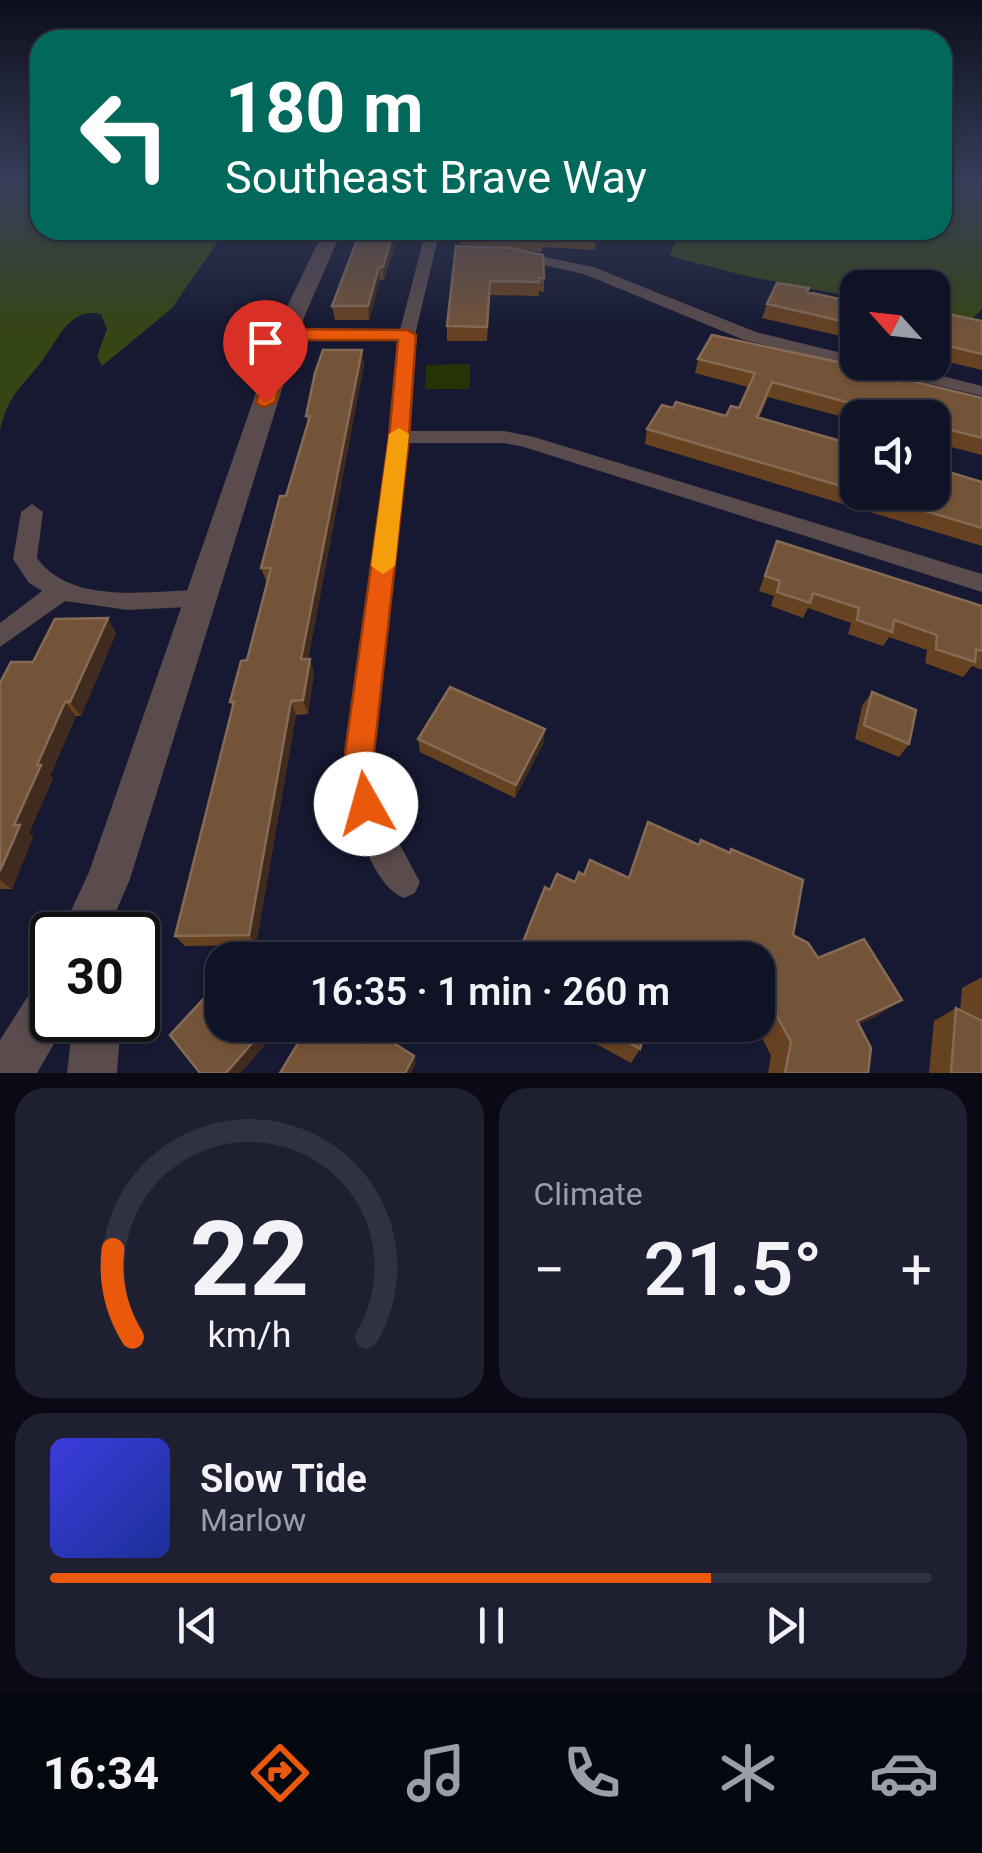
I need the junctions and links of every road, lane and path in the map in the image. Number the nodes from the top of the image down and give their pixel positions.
1 (329, 240) edge
2 (436, 243) edge
3 (496, 253) edge
4 (287, 334) junction
5 (407, 335) junction
6 (840, 357) edge
7 (936, 380) edge
8 (982, 391) edge
9 (399, 437) junction
10 (32, 512) dead end
11 (982, 584) edge
12 (60, 591) junction
13 (198, 599) junction
14 (0, 637) edge
15 (108, 879) junction
16 (404, 882) dead end
17 (93, 912) edge
18 (106, 912) edge
19 (30, 1038) edge
20 (95, 1042) edge
21 (8, 1073) edge
22 (92, 1073) edge

1 - 4 street
2 - 5 street
3 - 6 street
4 - 5 street
4 - 13 street
5 - 9 street
7 - 8 street
9 - 11 street
9 - 16 street
10 - 12 street
12 - 13 street
12 - 14 street
13 - 15 street
15 - 17 street
15 - 18 street
19 - 21 street
20 - 22 street

